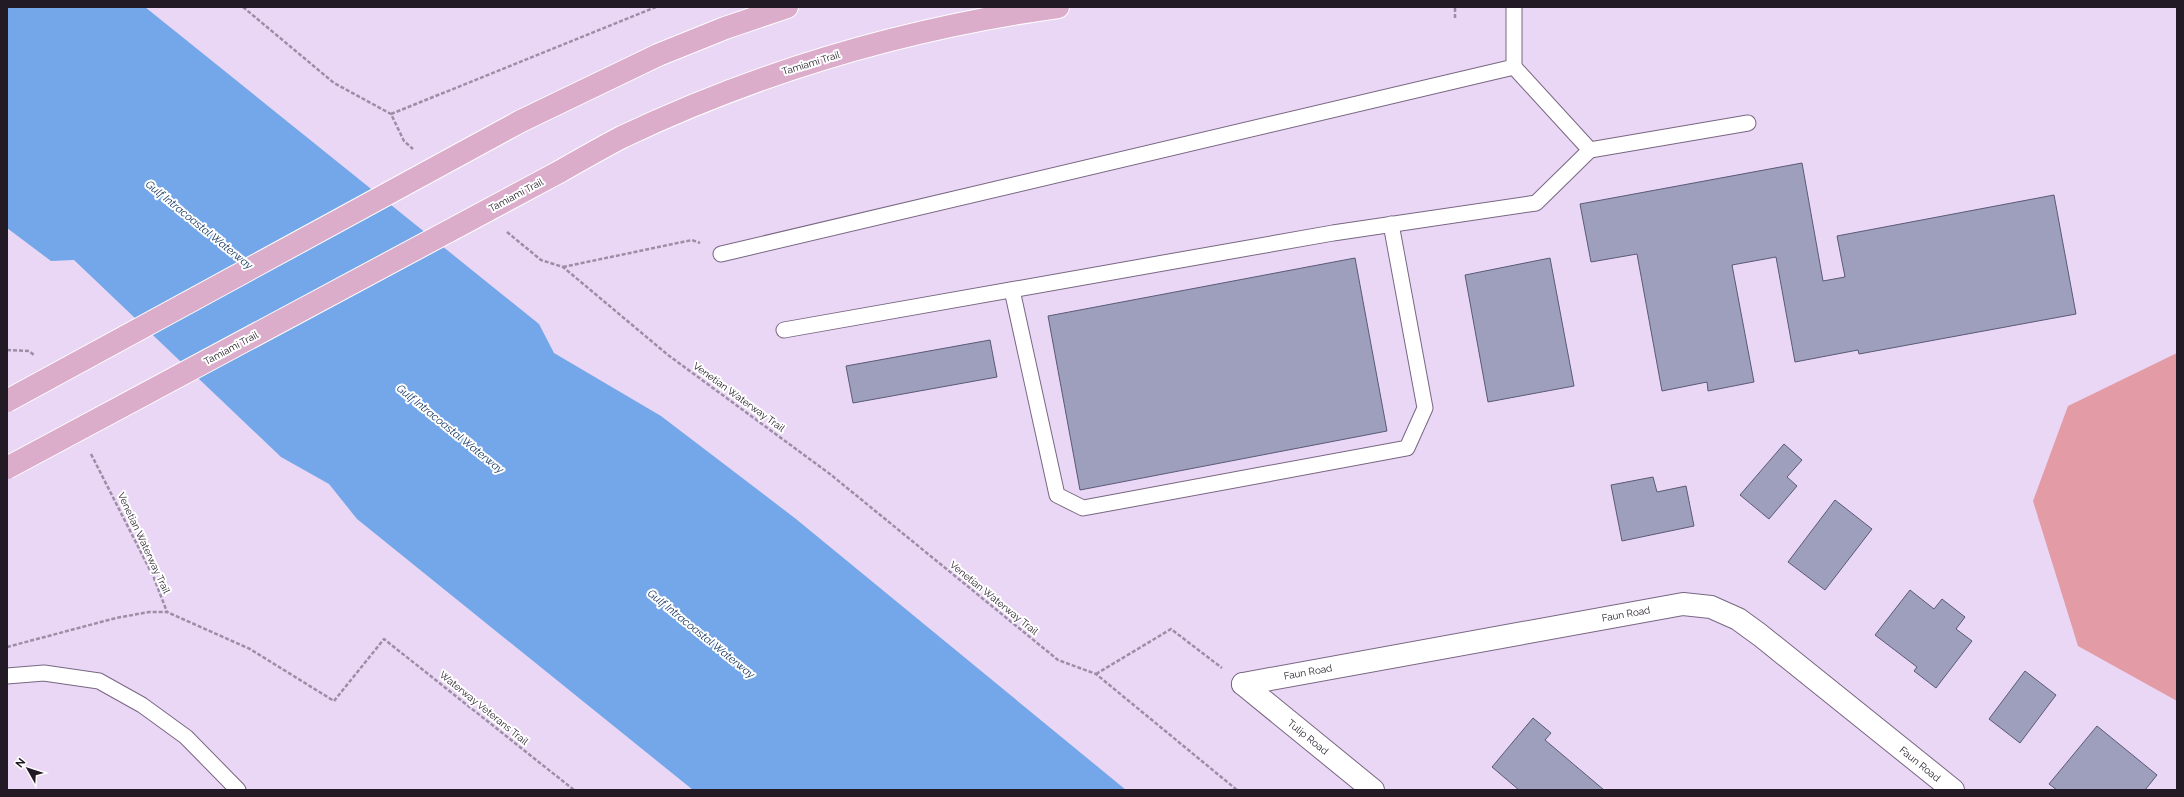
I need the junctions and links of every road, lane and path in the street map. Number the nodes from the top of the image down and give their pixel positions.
1 (243, 7) edge
2 (656, 7) edge
3 (786, 7) edge
4 (1058, 7) edge
5 (1456, 7) edge
6 (1514, 7) edge
7 (1456, 18) dead end
8 (1514, 66) junction
9 (391, 114) junction
10 (1748, 123) dead end
11 (1590, 150) junction
12 (416, 152) dead end
13 (1391, 224) junction
14 (502, 229) dead end
15 (721, 254) joint
16 (563, 267) junction
17 (1012, 290) junction
18 (784, 330) dead end
19 (7, 350) edge
20 (38, 358) dead end
21 (7, 401) edge
22 (90, 452) dead end
23 (7, 468) edge
24 (166, 612) junction
25 (7, 647) edge
26 (1096, 674) junction
27 (7, 676) edge
28 (1243, 684) junction
29 (238, 790) edge
30 (574, 790) edge
31 (1237, 790) edge
32 (1373, 790) edge
33 (1953, 790) edge

1 - 9 path
2 - 9 path
3 - 21 main road, bridge
4 - 23 main road, Tamiami Trail, bridge
5 - 7 path
6 - 8 lane
8 - 11 lane
8 - 15 lane
9 - 12 path
10 - 11 lane
11 - 13 lane
13 - 17 lane
13 - 17 lane
14 - 16 path, Venetian Waterway Trail
15 - 16 path
16 - 26 path, Venetian Waterway Trail
17 - 18 lane
19 - 20 path
22 - 24 path, Venetian Waterway Trail
24 - 25 path
24 - 30 path, Waterway Veterans Trail
26 - 28 path
26 - 31 path, Venetian Waterway Trail
27 - 29 lane
28 - 32 street, Tulip Road
28 - 33 street, Faun Road

